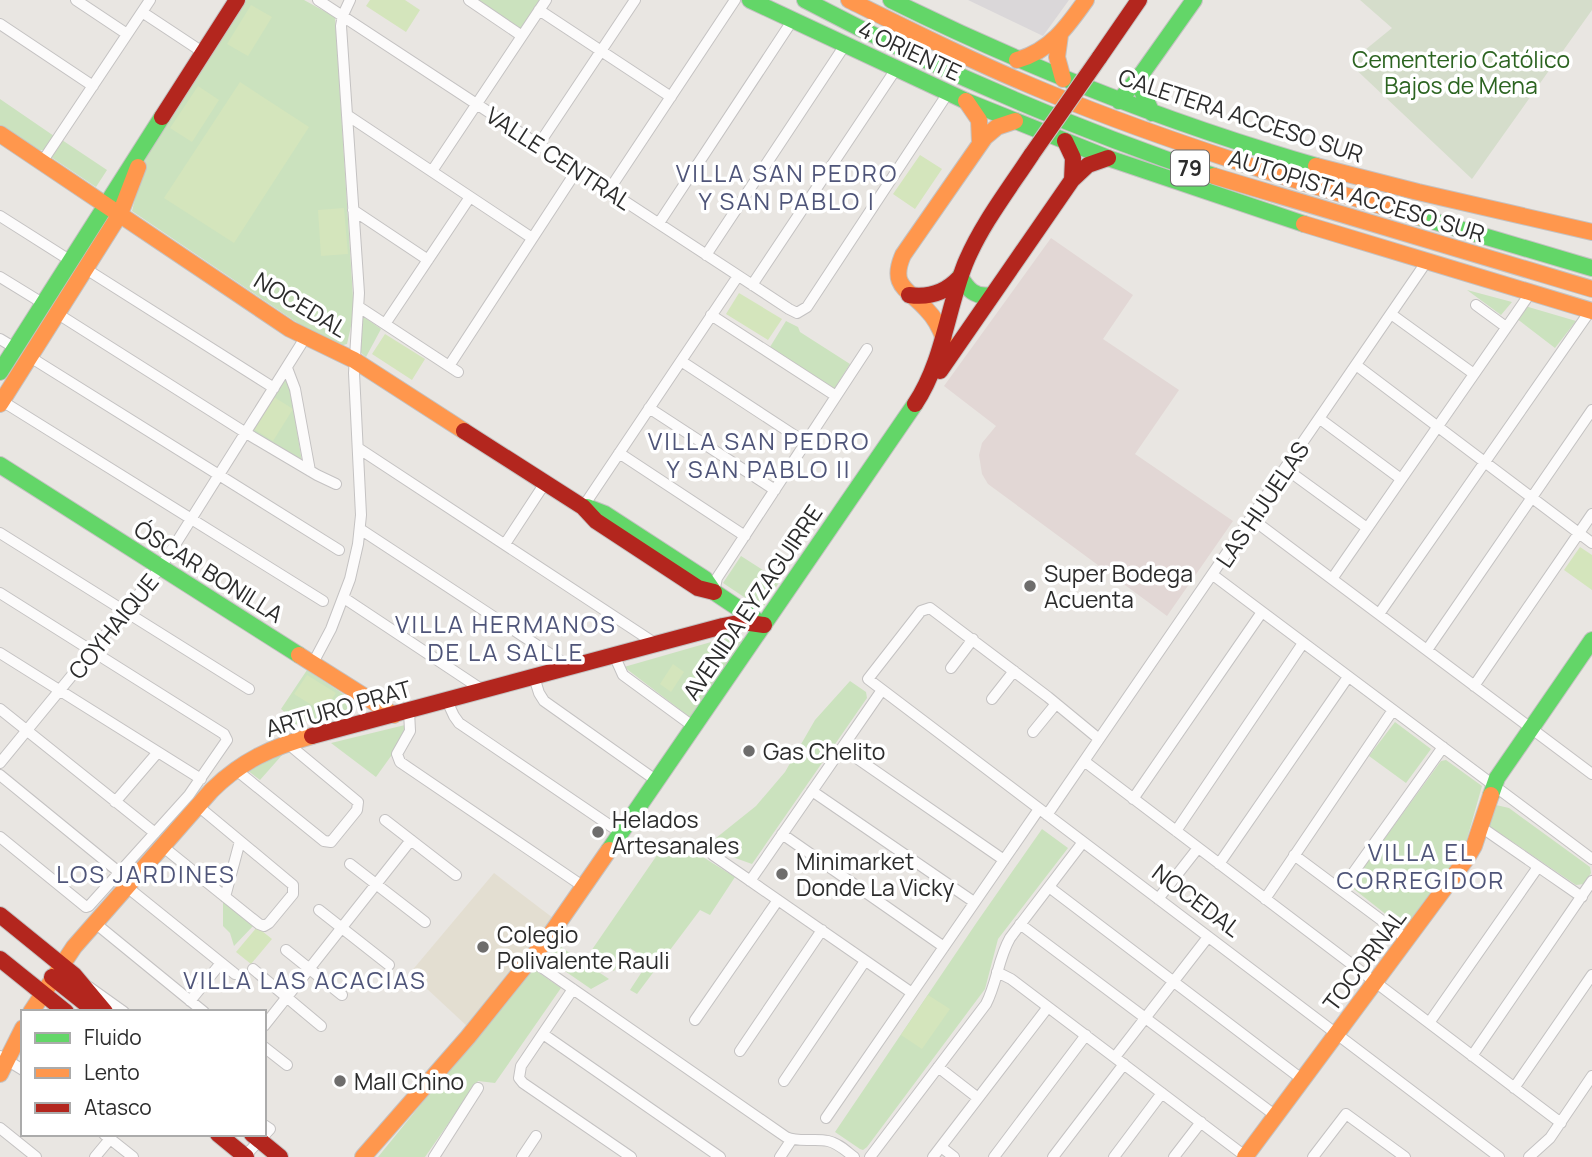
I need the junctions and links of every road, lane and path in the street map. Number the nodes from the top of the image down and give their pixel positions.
1 (76, 0) edge
2 (150, 0) edge
3 (237, 0) edge
4 (318, 0) edge
5 (350, 0) edge
6 (546, 0) edge
7 (635, 0) edge
8 (735, 0) edge
9 (750, 0) edge
10 (805, 0) edge
11 (849, 0) edge
12 (891, 0) edge
13 (1086, 0) edge
14 (1139, 0) edge
15 (1194, 0) edge
16 (472, 1) edge
17 (539, 10) junction
18 (142, 12) junction
19 (342, 15) junction
20 (792, 21) junction
21 (0, 24) edge
22 (127, 34) junction
23 (1060, 35) junction
24 (522, 36) junction
25 (845, 45) junction
26 (601, 51) junction
27 (204, 53) junction
28 (1017, 60) junction
29 (896, 69) junction
30 (1143, 72) junction
31 (1063, 79) junction
32 (93, 86) junction
33 (948, 93) junction
34 (671, 97) junction
35 (966, 101) junction
36 (1119, 101) junction
37 (477, 103) junction
38 (1152, 113) junction
39 (347, 116) junction
40 (1015, 121) junction
41 (0, 134) edge
42 (1065, 141) junction
43 (981, 143) junction
44 (539, 144) junction
45 (1108, 158) junction
46 (42, 162) junction
47 (577, 170) junction
48 (432, 172) junction
49 (1072, 180) junction
50 (608, 190) junction
51 (470, 197) junction
52 (114, 210) junction
53 (353, 210) junction
54 (0, 216) edge
55 (659, 223) junction
56 (1592, 232) edge
57 (533, 238) junction
58 (706, 255) junction
59 (428, 260) junction
60 (1427, 261) junction
61 (79, 265) junction
62 (1592, 268) edge
63 (737, 276) junction
64 (960, 276) junction
65 (0, 277) edge
66 (752, 285) junction
67 (1592, 289) edge
68 (1531, 292) junction
69 (909, 295) junction
70 (991, 295) junction
71 (1476, 305) dead end
72 (359, 307) junction
73 (51, 309) junction
74 (1591, 311) edge
75 (1391, 314) junction
76 (711, 315) junction
77 (386, 324) junction
78 (1506, 327) junction
79 (306, 338) junction
80 (0, 339) edge
81 (944, 339) junction
82 (15, 348) junction
83 (867, 349) dead end
84 (30, 357) junction
85 (354, 360) junction
86 (681, 361) junction
87 (1356, 365) junction
88 (287, 368) junction
89 (0, 372) edge
90 (1474, 374) junction
91 (274, 388) junction
92 (836, 397) junction
93 (918, 399) junction
94 (1, 403) edge
95 (649, 408) junction
96 (1592, 410) edge
97 (1320, 419) junction
98 (1437, 426) junction
99 (246, 433) junction
100 (806, 443) junction
101 (358, 448) junction
102 (619, 453) junction
103 (1484, 462) junction
104 (0, 465) edge
105 (1286, 469) junction
106 (310, 471) junction
107 (220, 475) junction
108 (1401, 479) junction
109 (545, 483) junction
110 (336, 484) dead end
111 (775, 490) junction
112 (1532, 498) junction
113 (583, 507) junction
114 (1592, 514) edge
115 (192, 519) junction
116 (1252, 519) junction
117 (1367, 528) junction
118 (360, 529) junction
119 (0, 533) edge
120 (1579, 533) junction
121 (745, 536) junction
122 (1592, 543) edge
123 (505, 544) junction
124 (340, 550) dead end
125 (160, 567) junction
126 (1213, 575) junction
127 (1332, 579) junction
128 (714, 592) junction
129 (0, 593) edge
130 (344, 598) junction
131 (323, 601) dead end
132 (125, 611) junction
133 (1262, 612) junction
134 (1379, 614) junction
135 (764, 625) junction
136 (973, 639) junction
137 (1592, 640) edge
138 (1303, 643) junction
139 (656, 644) junction
140 (1427, 650) junction
141 (93, 652) junction
142 (0, 653) edge
143 (614, 655) junction
144 (313, 663) junction
145 (570, 667) junction
146 (951, 668) dead end
147 (1014, 671) junction
148 (534, 677) junction
149 (1348, 677) junction
150 (1474, 686) junction
151 (249, 689) dead end
152 (882, 690) junction
153 (61, 691) junction
154 (484, 691) junction
155 (992, 699) dead end
156 (447, 701) junction
157 (1055, 705) junction
158 (0, 709) edge
159 (1393, 710) junction
160 (402, 713) junction
161 (694, 727) junction
162 (1531, 728) junction
163 (28, 731) junction
164 (1033, 732) dead end
165 (1099, 739) junction
166 (287, 743) junction
167 (1443, 747) junction
168 (842, 748) junction
169 (158, 752) junction
170 (1084, 761) junction
171 (0, 763) edge
172 (235, 769) junction
173 (1591, 771) edge
174 (0, 775) edge
175 (201, 779) junction
176 (657, 781) junction
177 (1494, 786) junction
178 (812, 791) junction
179 (1133, 799) junction
180 (115, 802) junction
181 (198, 806) junction
182 (1043, 812) junction
183 (385, 820) dead end
184 (1481, 827) junction
185 (1176, 831) junction
186 (621, 834) junction
187 (782, 834) junction
188 (0, 837) edge
189 (158, 840) junction
190 (411, 840) junction
191 (240, 841) junction
192 (1083, 842) junction
193 (1198, 848) junction
194 (713, 855) dead end
195 (1294, 855) junction
196 (1592, 859) edge
197 (1004, 860) junction
198 (351, 864) dead end
199 (1219, 864) junction
200 (1538, 867) junction
201 (456, 875) dead end
202 (123, 880) junction
203 (750, 881) junction
204 (1592, 881) edge
205 (376, 884) junction
206 (584, 887) junction
207 (1049, 887) junction
208 (1341, 890) junction
209 (225, 897) junction
210 (1582, 897) junction
211 (1265, 898) junction
212 (1158, 899) junction
213 (778, 900) junction
214 (974, 902) junction
215 (319, 910) dead end
216 (0, 915) edge
217 (425, 922) dead end
218 (95, 923) junction
219 (1020, 924) junction
220 (341, 928) junction
221 (822, 930) junction
222 (1208, 937) junction
223 (1408, 940) junction
224 (944, 947) junction
225 (286, 950) dead end
226 (0, 958) edge
227 (531, 960) junction
228 (865, 961) junction
229 (221, 963) junction
230 (389, 965) dead end
231 (253, 969) dead end
232 (309, 969) junction
233 (56, 970) junction
234 (997, 971) junction
235 (235, 974) dead end
236 (1592, 975) edge
237 (1174, 981) junction
238 (1376, 983) junction
239 (84, 984) junction
240 (573, 989) junction
241 (42, 992) junction
242 (912, 993) junction
243 (342, 995) dead end
244 (287, 997) junction
245 (190, 1001) junction
246 (1048, 1007) junction
247 (32, 1010) edge
248 (64, 1010) edge
249 (94, 1010) edge
250 (104, 1010) edge
251 (121, 1010) edge
252 (201, 1010) edge
253 (1145, 1018) junction
254 (695, 1020) dead end
255 (266, 1023) edge
256 (1429, 1023) junction
257 (321, 1026) dead end
258 (21, 1031) edge
259 (543, 1034) junction
260 (1337, 1034) junction
261 (1086, 1035) junction
262 (266, 1049) edge
263 (740, 1051) dead end
264 (1472, 1056) junction
265 (1119, 1061) junction
266 (2, 1063) edge
267 (287, 1065) dead end
268 (938, 1067) junction
269 (21, 1069) edge
270 (1592, 1076) edge
271 (1303, 1080) junction
272 (783, 1081) dead end
273 (478, 1088) dead end
274 (1514, 1088) junction
275 (1163, 1093) junction
276 (978, 1098) junction
277 (1276, 1116) junction
278 (826, 1118) dead end
279 (1200, 1122) junction
280 (1560, 1122) junction
281 (0, 1128) edge
282 (221, 1136) edge
283 (536, 1136) dead end
284 (107, 1137) edge
285 (256, 1138) edge
286 (792, 1139) junction
287 (941, 1147) junction
288 (1320, 1155) edge
289 (246, 1156) edge
290 (36, 1157) edge
291 (95, 1157) edge
292 (133, 1157) edge
293 (280, 1157) edge
294 (363, 1157) edge
295 (434, 1157) edge
296 (522, 1157) edge
297 (631, 1157) edge
298 (720, 1157) edge
299 (780, 1157) edge
300 (854, 1157) edge
301 (870, 1157) edge
302 (933, 1157) edge
303 (954, 1157) edge
304 (994, 1157) edge
305 (1053, 1157) edge
306 (1114, 1157) edge
307 (1174, 1157) edge
308 (1245, 1157) edge
309 (1405, 1157) edge
310 (1499, 1157) edge
311 (1529, 1157) edge

1 - 22 street
2 - 18 street
3 - 27 main road
4 - 19 street, VALLE CENTRAL
5 - 19 street
6 - 17 street
7 - 26 street
8 - 34 street
9 - 20 main road, 4 ORIENTE
10 - 67 main road, AUTOPISTA ACCESO SUR / 79
11 - 62 main road, AUTOPISTA ACCESO SUR / 79
12 - 28 main road, CALETERA ACCESO SUR
13 - 23 main road
14 - 64 main road, AVENIDA EYZAGUIRRE, bridge
15 - 30 main road
16 - 24 street
17 - 24 street
17 - 26 street
18 - 22 street
18 - 27 street
19 - 37 street, VALLE CENTRAL
19 - 39 street
20 - 25 main road, 4 ORIENTE
20 - 55 street
21 - 32 street
22 - 32 street
23 - 28 main road
23 - 31 main road
24 - 37 street
25 - 29 main road, 4 ORIENTE
25 - 58 street
26 - 34 street
26 - 44 street
27 - 52 main road
28 - 31 main road, CALETERA ACCESO SUR
29 - 33 main road, 4 ORIENTE
29 - 66 street
30 - 36 main road
30 - 38 main road
31 - 36 main road, CALETERA ACCESO SUR
32 - 46 street
33 - 35 main road, 4 ORIENTE
33 - 66 street, VALLE CENTRAL
34 - 50 street
35 - 40 main road, 4 ORIENTE
35 - 43 main road
36 - 38 main road, CALETERA ACCESO SUR
37 - 44 street, VALLE CENTRAL
37 - 48 street
38 - 56 main road, CALETERA ACCESO SUR
39 - 48 street
39 - 53 street
40 - 42 main road
40 - 43 main road
41 - 46 main road, NOCEDAL
42 - 45 main road
42 - 49 main road
43 - 69 main road
44 - 47 street, VALLE CENTRAL
45 - 49 main road
45 - 60 main road
46 - 52 main road, NOCEDAL
47 - 50 street, VALLE CENTRAL
47 - 57 street
48 - 51 street
49 - 70 main road
50 - 55 street, VALLE CENTRAL
51 - 57 street
51 - 59 street
52 - 61 main road
52 - 79 main road, NOCEDAL
53 - 59 street
53 - 72 street
54 - 61 street
55 - 58 street, VALLE CENTRAL
57 - 77 street
58 - 63 street, VALLE CENTRAL
59 - 77 street
60 - 68 main road
60 - 75 street, LAS HIJUELAS
61 - 73 main road
61 - 91 street
63 - 66 street, VALLE CENTRAL
63 - 76 street
64 - 69 main road
64 - 70 main road
64 - 81 main road, AVENIDA EYZAGUIRRE
65 - 73 street
68 - 74 main road
68 - 78 street
69 - 81 main road
70 - 93 main road
71 - 78 street
72 - 77 street
72 - 85 street
73 - 82 main road
73 - 84 main road
73 - 99 street
74 - 103 street
75 - 87 street, LAS HIJUELAS
75 - 90 street
76 - 86 street
76 - 92 street
78 - 90 street
79 - 85 main road, NOCEDAL
79 - 88 street, COYHAIQUE
80 - 82 street
81 - 93 main road, AVENIDA EYZAGUIRRE
82 - 89 main road
83 - 92 street
84 - 94 main road
84 - 107 street
85 - 101 street
85 - 109 main road, NOCEDAL
86 - 95 street
86 - 100 street
87 - 97 street, LAS HIJUELAS
87 - 98 street
88 - 91 street, COYHAIQUE
88 - 106 street
90 - 98 street
91 - 99 street, COYHAIQUE
92 - 100 street
93 - 135 main road, AVENIDA EYZAGUIRRE
94 - 115 street
95 - 102 street
95 - 111 street
96 - 112 street
97 - 105 street, LAS HIJUELAS
97 - 108 street
98 - 103 street
98 - 108 street
99 - 106 street
99 - 107 street, COYHAIQUE
100 - 111 street
101 - 118 street
101 - 123 street
102 - 113 street
102 - 121 street
103 - 112 street
103 - 134 street
104 - 125 main road, ÓSCAR BONILLA
105 - 116 street, LAS HIJUELAS
105 - 117 street
106 - 110 street
107 - 115 street, COYHAIQUE
107 - 124 street
108 - 117 street
109 - 113 main road, NOCEDAL
109 - 123 street
111 - 121 street
112 - 120 street
112 - 140 street
113 - 128 main road, NOCEDAL
114 - 120 street
115 - 125 street, COYHAIQUE
115 - 131 street
116 - 126 street, LAS HIJUELAS
116 - 127 street
117 - 127 street
118 - 130 street
118 - 145 street
119 - 132 street
120 - 122 street
120 - 150 street
121 - 128 street
123 - 139 street
125 - 132 street, COYHAIQUE
125 - 144 main road, ÓSCAR BONILLA
126 - 133 street
126 - 165 street, LAS HIJUELAS
127 - 134 street
128 - 135 main road, NOCEDAL
129 - 141 street
130 - 144 street
130 - 154 street
132 - 141 street, COYHAIQUE
132 - 151 street
133 - 138 street
133 - 179 street
134 - 140 street
135 - 139 main road, ARTURO PRAT
135 - 161 main road, AVENIDA EYZAGUIRRE
136 - 146 street
136 - 147 street
136 - 152 street, NOCEDAL
137 - 162 main road, TOCORNAL
138 - 149 street
138 - 185 street
139 - 143 main road, ARTURO PRAT
140 - 150 street
141 - 153 street, COYHAIQUE
141 - 175 street
142 - 153 street
143 - 145 main road, ARTURO PRAT
143 - 161 street
144 - 160 main road, ÓSCAR BONILLA
145 - 148 main road, ARTURO PRAT
147 - 155 street
147 - 157 street
148 - 154 main road, ARTURO PRAT
148 - 176 street
149 - 159 street
149 - 199 street
150 - 162 street
152 - 168 street
152 - 182 street, NOCEDAL
153 - 163 street, COYHAIQUE
153 - 169 street
154 - 156 main road, ARTURO PRAT
156 - 160 main road, ARTURO PRAT
156 - 186 street
157 - 164 street
157 - 165 street
158 - 163 street
159 - 167 street
159 - 195 street
160 - 166 main road, ARTURO PRAT
160 - 206 street
161 - 176 main road, AVENIDA EYZAGUIRRE
162 - 173 street
162 - 177 main road, TOCORNAL
163 - 171 street, COYHAIQUE
163 - 180 street
165 - 170 street, LAS HIJUELAS
166 - 172 main road, ARTURO PRAT
166 - 172 street
167 - 177 street
167 - 208 street
168 - 178 street
168 - 197 street
169 - 175 street
169 - 180 street
170 - 179 street
170 - 182 street, LAS HIJUELAS
172 - 181 main road, ARTURO PRAT
174 - 202 street
175 - 189 street
176 - 186 main road, AVENIDA EYZAGUIRRE
177 - 184 main road, TOCORNAL
177 - 196 street
178 - 187 street
178 - 214 street
179 - 185 street
180 - 189 street
181 - 189 main road, ARTURO PRAT
181 - 191 street
182 - 192 street, NOCEDAL
182 - 197 street, LAS HIJUELAS
183 - 190 street
184 - 200 street
184 - 223 main road, TOCORNAL
185 - 193 street
186 - 206 main road, AVENIDA EYZAGUIRRE
187 - 203 street
187 - 224 street
188 - 202 street
189 - 202 main road, ARTURO PRAT
189 - 209 street
190 - 201 street
190 - 205 street
191 - 209 street
191 - 209 street
192 - 207 street
192 - 212 street, NOCEDAL
193 - 199 street
193 - 212 street
194 - 203 street
195 - 208 street
195 - 211 street
197 - 214 street, LAS HIJUELAS
198 - 205 street
199 - 211 street
200 - 210 street
200 - 256 street
202 - 218 main road, ARTURO PRAT
202 - 229 street
203 - 213 street
204 - 210 street
205 - 217 street
205 - 220 street
206 - 227 main road, AVENIDA EYZAGUIRRE
207 - 219 street
207 - 237 street
208 - 223 street
210 - 264 street
211 - 238 street
212 - 222 street, NOCEDAL
213 - 221 street
213 - 254 street
214 - 224 street, LAS HIJUELAS
215 - 220 street
216 - 233 main road
218 - 233 main road, ARTURO PRAT
218 - 245 street
219 - 234 street
219 - 253 street
220 - 230 street
220 - 232 street
221 - 228 street
221 - 263 street
222 - 237 street
222 - 260 street, NOCEDAL
223 - 238 main road, TOCORNAL
224 - 242 street, LAS HIJUELAS
225 - 232 street
226 - 241 main road
227 - 240 street
227 - 294 main road, AVENIDA EYZAGUIRRE
228 - 242 street
228 - 272 street
229 - 235 street
229 - 245 street
231 - 244 street
232 - 243 street
232 - 244 street
233 - 239 main road
233 - 241 main road, ARTURO PRAT
233 - 249 main road
234 - 246 street
234 - 268 street
236 - 274 street
237 - 253 street
237 - 271 street
238 - 256 street
238 - 260 main road, TOCORNAL
239 - 250 main road
239 - 251 street
240 - 259 street
240 - 286 street
241 - 247 main road, ARTURO PRAT
241 - 248 main road
242 - 278 street, LAS HIJUELAS
244 - 255 street
244 - 257 street
245 - 252 street
246 - 261 street
246 - 276 street
253 - 265 street
253 - 277 street
256 - 264 street
258 - 266 main road
259 - 297 street
259 - 298 street
260 - 271 main road, TOCORNAL
260 - 310 street, NOCEDAL
261 - 265 street
261 - 304 street
262 - 267 street
264 - 274 street
265 - 275 street
265 - 305 street
266 - 269 street
268 - 276 street
268 - 301 street
270 - 280 street
271 - 277 main road, TOCORNAL
273 - 295 street
274 - 280 street
275 - 279 street
275 - 306 street
276 - 287 street
277 - 308 main road, TOCORNAL
279 - 307 street
279 - 308 street
280 - 311 street
281 - 290 street
282 - 289 main road
283 - 296 street
284 - 291 street
284 - 292 street
285 - 289 street
285 - 293 main road
286 - 299 street
286 - 300 street
287 - 302 street
287 - 303 street
288 - 309 street

